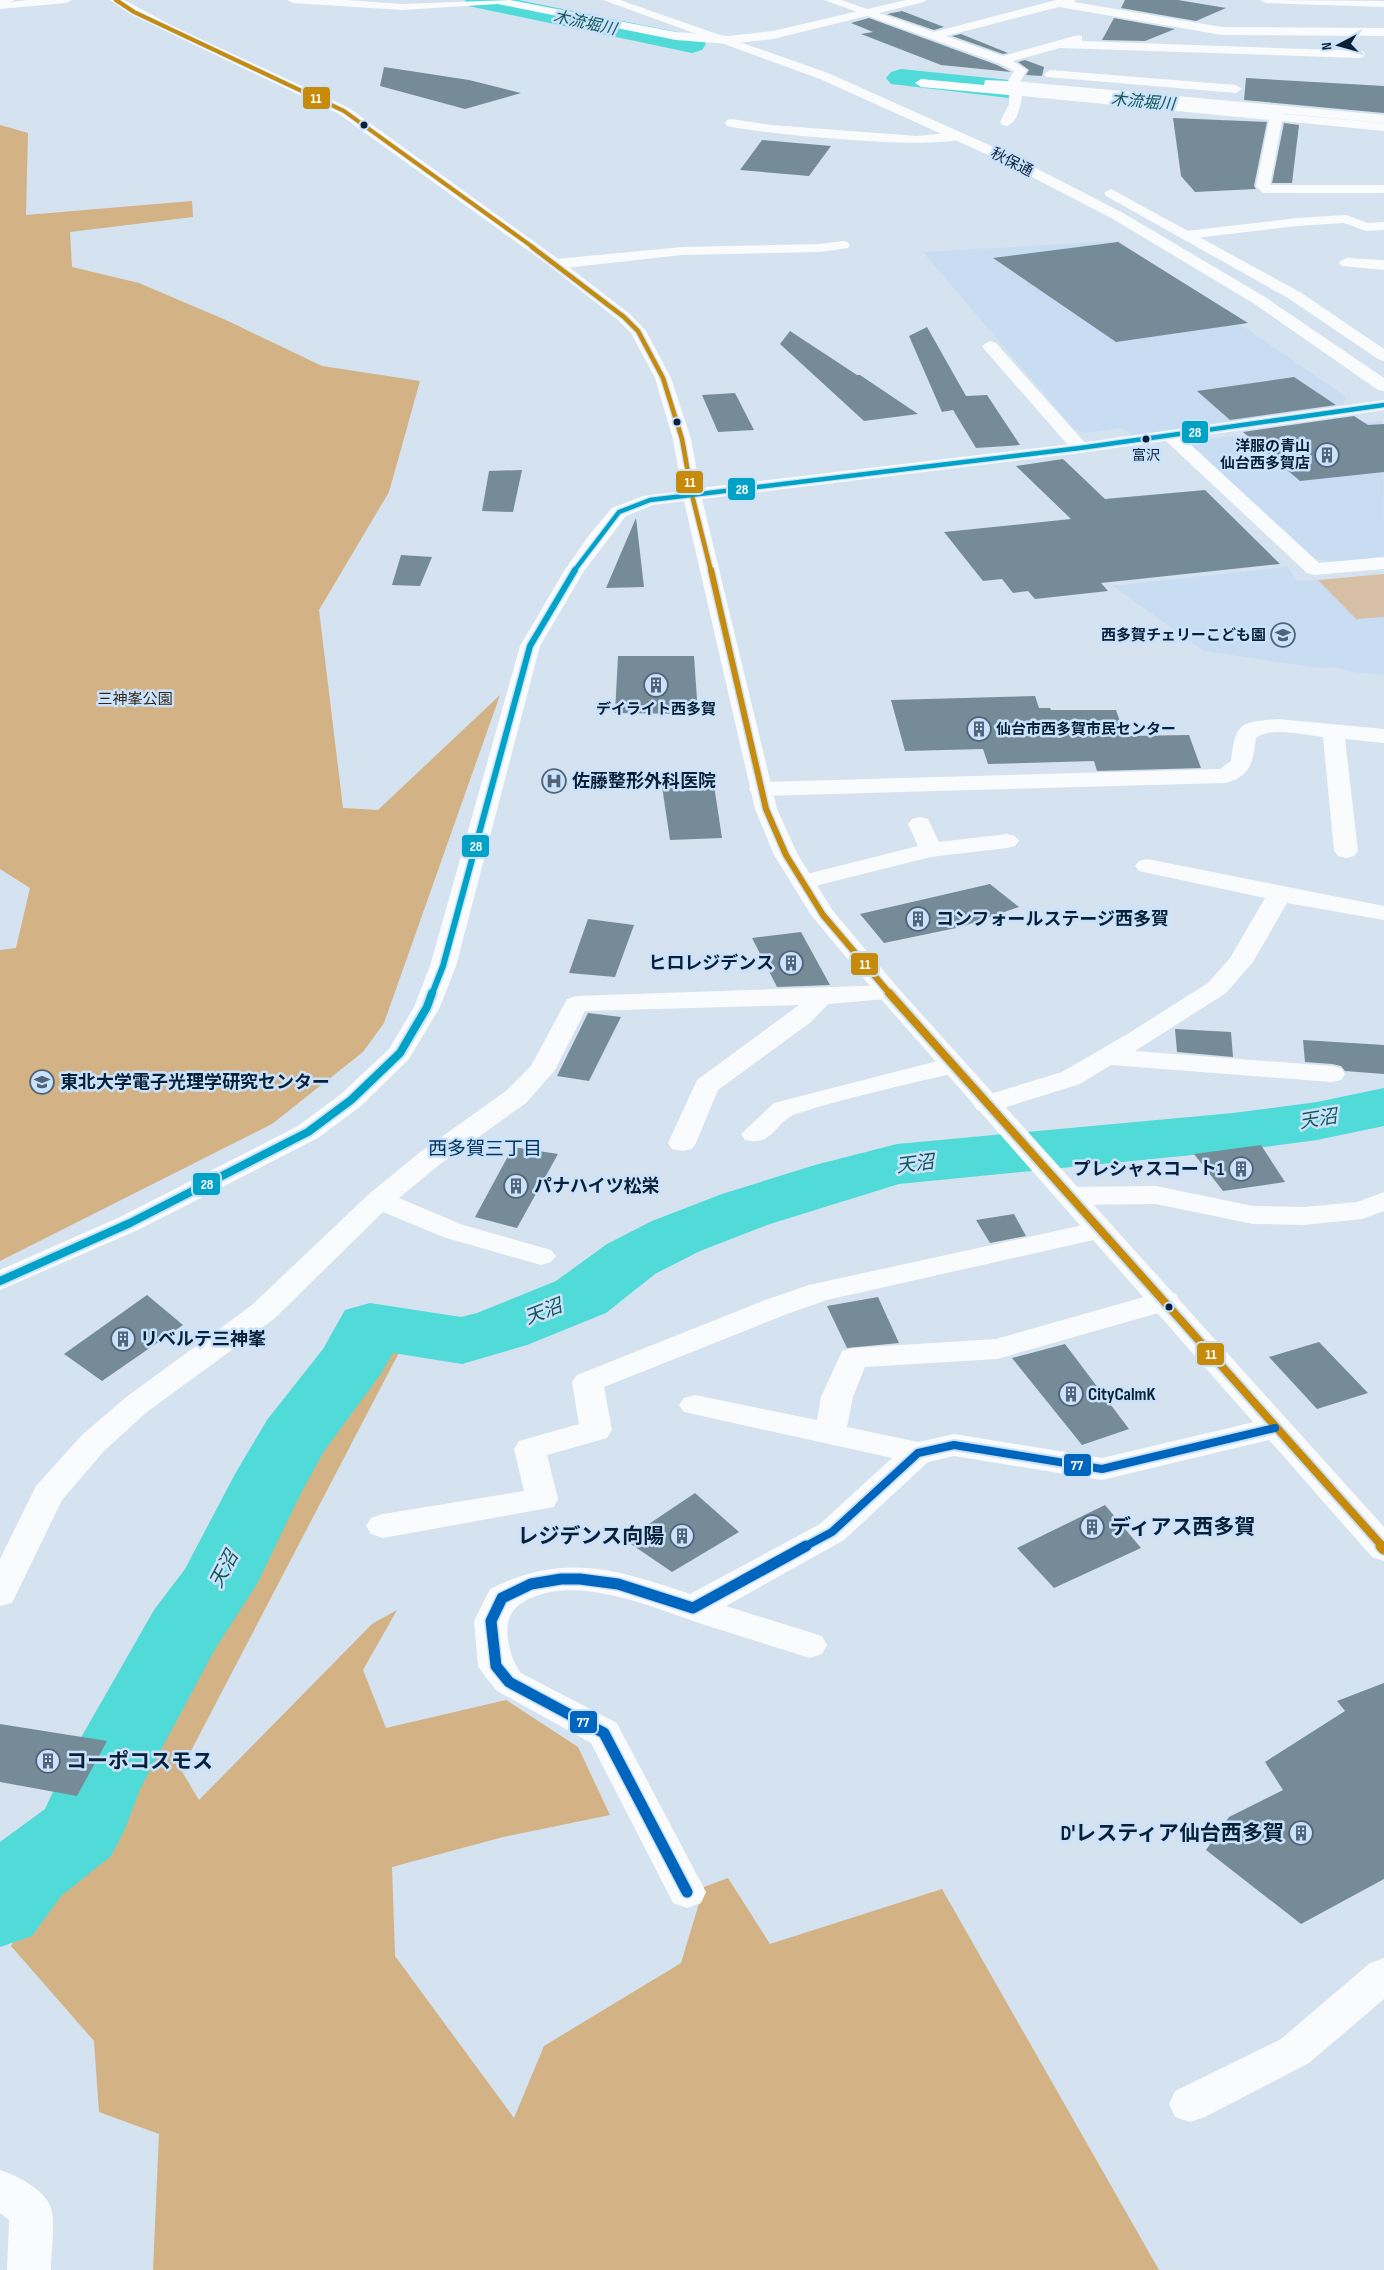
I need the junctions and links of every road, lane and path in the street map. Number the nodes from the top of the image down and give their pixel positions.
1 (9, 0) edge
2 (66, 0) edge
3 (116, 0) edge
4 (294, 0) edge
5 (610, 0) edge
6 (643, 0) edge
7 (830, 0) edge
8 (920, 0) edge
9 (1266, 0) edge
10 (494, 1) edge
11 (1064, 2) edge
12 (1384, 4) edge
13 (0, 5) edge
14 (869, 12) junction
15 (1148, 19) junction
16 (1122, 27) dead end
17 (1104, 32) dead end
18 (1358, 32) junction
19 (1384, 32) edge
20 (934, 36) junction
21 (754, 38) junction
22 (728, 40) junction
23 (1060, 44) junction
24 (1237, 50) junction
25 (1359, 54) junction
26 (1002, 60) junction
27 (1136, 69) dead end
28 (1362, 70) dead end
29 (1050, 74) dead end
30 (909, 75) dead end
31 (921, 82) dead end
32 (1155, 82) junction
33 (1019, 89) junction
34 (1236, 89) junction
35 (892, 91) dead end
36 (1102, 101) junction
37 (1232, 106) junction
38 (1277, 113) junction
39 (1094, 117) dead end
40 (1384, 119) edge
41 (1007, 122) dead end
42 (732, 123) dead end
43 (1384, 127) edge
44 (959, 136) junction
45 (1098, 186) dead end
46 (1384, 189) edge
47 (1384, 226) edge
48 (1187, 235) junction
49 (843, 245) dead end
50 (1347, 263) dead end
51 (556, 264) junction
52 (1384, 265) edge
53 (990, 346) dead end
54 (1384, 356) edge
55 (1384, 386) edge
56 (1384, 405) edge
57 (1172, 436) junction
58 (1080, 448) junction
59 (692, 496) junction
60 (1384, 563) edge
61 (1333, 731) junction
62 (1384, 736) edge
63 (760, 789) junction
64 (920, 824) dead end
65 (1007, 841) dead end
66 (931, 850) junction
67 (1346, 851) dead end
68 (1147, 866) dead end
69 (803, 882) junction
70 (1280, 894) junction
71 (1384, 913) edge
72 (889, 993) junction
73 (821, 997) junction
74 (1104, 1057) junction
75 (953, 1064) junction
76 (1332, 1074) dead end
77 (987, 1104) junction
78 (755, 1134) dead end
79 (682, 1143) dead end
80 (1071, 1196) junction
81 (379, 1200) junction
82 (1377, 1211) edge
83 (1101, 1230) junction
84 (542, 1256) dead end
85 (0, 1281) edge
86 (1165, 1301) junction
87 (695, 1405) dead end
88 (1275, 1428) junction
89 (830, 1434) junction
90 (918, 1453) junction
91 (383, 1526) dead end
92 (1384, 1549) edge
93 (0, 1594) edge
94 (693, 1608) junction
95 (810, 1646) dead end
96 (687, 1892) dead end
97 (1384, 1975) edge
98 (1190, 2104) dead end
99 (0, 2189) edge
100 (29, 2270) edge

1 - 13 main road
2 - 13 main road
3 - 51 main road
4 - 10 main road
5 - 22 main road, 秋保通
6 - 21 main road
7 - 14 main road
8 - 14 main road
9 - 12 main road
10 - 22 main road
11 - 15 main road
11 - 20 main road
14 - 20 main road
14 - 21 main road
15 - 16 main road
15 - 18 main road
17 - 23 main road
18 - 19 main road
18 - 25 main road
20 - 26 main road
21 - 22 main road
21 - 35 main road
22 - 44 main road, 秋保通
23 - 24 main road
23 - 26 main road
24 - 25 main road
24 - 34 main road
25 - 28 main road
26 - 33 main road
27 - 32 main road
29 - 32 main road
30 - 33 main road
31 - 33 main road
32 - 34 main road
33 - 36 main road
33 - 37 main road
33 - 41 main road
34 - 37 main road
36 - 38 main road
36 - 39 main road
37 - 38 main road
38 - 40 main road
38 - 43 main road
38 - 46 main road
42 - 44 main road
44 - 55 main road, 秋保通
45 - 48 main road
47 - 48 main road
48 - 54 main road
49 - 51 main road
50 - 52 main road
51 - 59 main road
53 - 58 main road
56 - 57 main road
57 - 58 main road
57 - 60 main road
58 - 59 main road
59 - 63 main road
59 - 85 main road
61 - 62 main road
61 - 63 main road
61 - 67 main road
63 - 69 main road
64 - 66 main road
65 - 66 main road
66 - 69 main road
68 - 70 main road
69 - 72 main road
70 - 71 main road
70 - 74 main road
72 - 73 main road
72 - 75 main road
73 - 79 main road
73 - 81 main road
74 - 76 main road
74 - 77 main road
75 - 77 main road
75 - 78 main road
77 - 80 main road
80 - 82 main road
80 - 83 main road
81 - 84 main road
81 - 93 main road
83 - 86 main road
83 - 91 main road
86 - 88 main road
86 - 89 main road
87 - 89 main road
88 - 90 main road
88 - 92 main road
89 - 90 main road
90 - 94 main road
94 - 95 main road
94 - 96 main road
97 - 98 main road
99 - 100 main road

